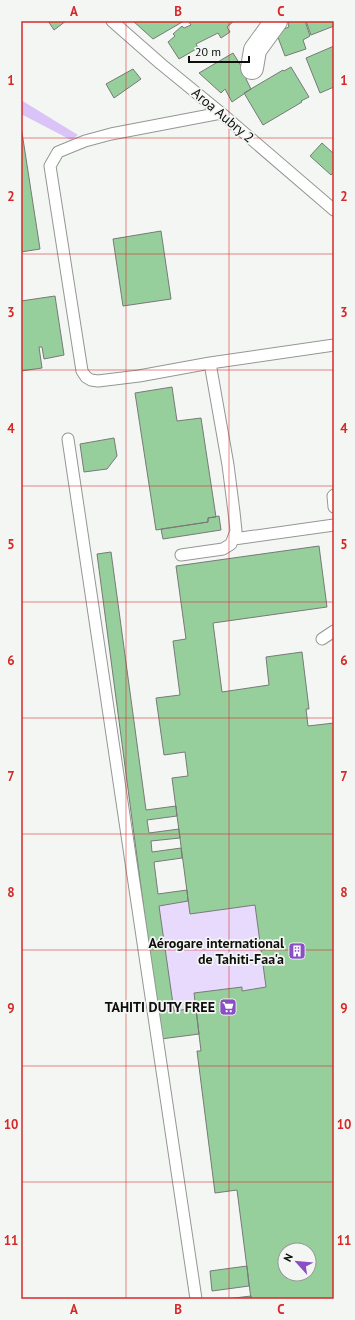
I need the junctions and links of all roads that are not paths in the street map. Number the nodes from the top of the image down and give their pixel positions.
1 (112, 21) edge
2 (276, 21) edge
3 (252, 68) dead end
4 (221, 113) junction
5 (334, 210) edge
6 (332, 347) edge
7 (210, 363) junction
8 (68, 439) dead end
9 (334, 525) edge
10 (234, 539) junction
11 (181, 555) dead end
12 (334, 632) edge
13 (322, 639) dead end
14 (196, 1299) edge

1 - 4 lane, Aroa Aubry 2
2 - 3 street
4 - 5 lane, Aroa Aubry 2
4 - 7 lane
6 - 7 lane
7 - 10 lane
8 - 14 lane
9 - 10 lane
10 - 11 lane
12 - 13 lane

